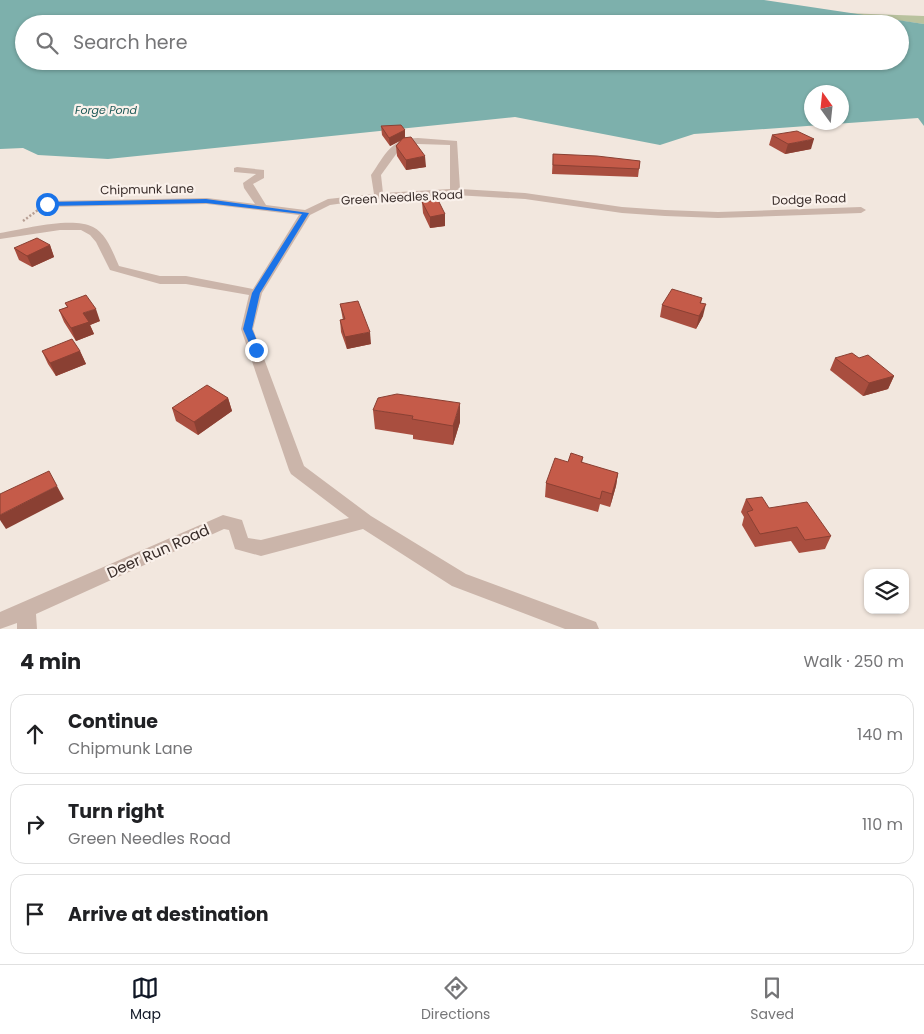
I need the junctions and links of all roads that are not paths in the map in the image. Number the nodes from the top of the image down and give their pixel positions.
1 (237, 170) dead end
2 (455, 192) junction
3 (379, 196) junction
4 (47, 204) dead end
5 (262, 207) junction
6 (861, 210) dead end
7 (306, 213) junction
8 (756, 213) joint
9 (0, 236) edge
10 (256, 293) junction
11 (365, 521) junction
12 (26, 610) junction
13 (0, 621) edge
14 (27, 629) edge
15 (589, 629) edge

1 - 5 street
2 - 3 street, Green Needles Road
2 - 3 street
2 - 8 street, Green Needles Road
3 - 7 street, Green Needles Road
4 - 5 street, Chipmunk Lane
5 - 7 street, Chipmunk Lane
6 - 8 street, Dodge Road
7 - 10 street
9 - 10 street
10 - 11 street
11 - 12 street, Deer Run Road
11 - 15 street
12 - 13 street, Deer Run Road
12 - 14 street

